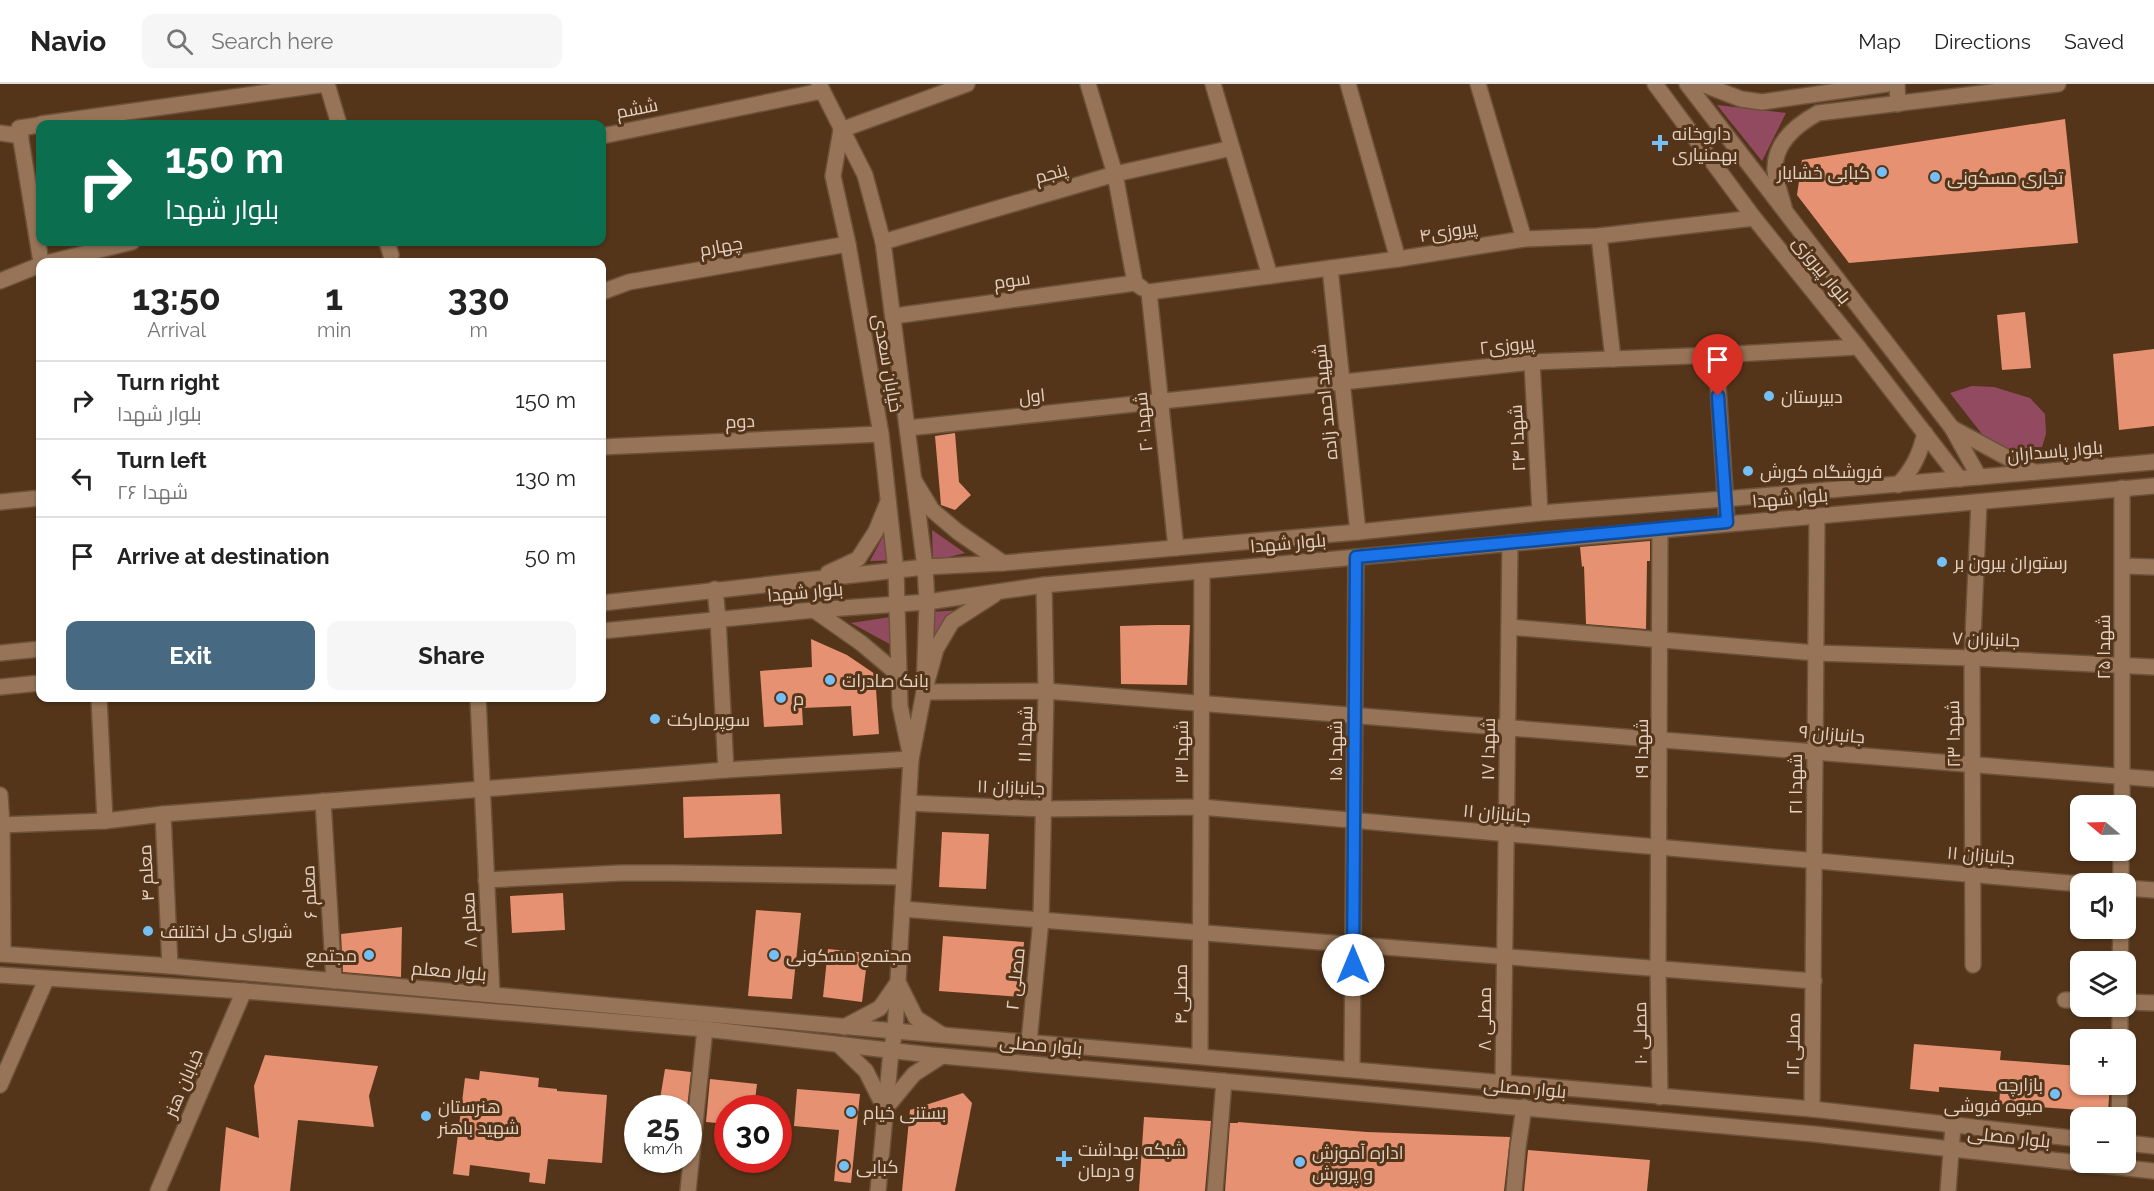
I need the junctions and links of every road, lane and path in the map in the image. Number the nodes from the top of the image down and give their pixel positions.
1 (327, 84) edge
2 (967, 84) edge
3 (1088, 84) edge
4 (1213, 84) edge
5 (1348, 84) edge
6 (1478, 84) edge
7 (1655, 84) edge
8 (1687, 84) edge
9 (1702, 84) edge
10 (1887, 84) edge
11 (1897, 84) edge
12 (2058, 84) edge
13 (820, 87) edge
14 (1898, 104) junction
15 (76, 120) edge
16 (338, 120) edge
17 (36, 127) edge
18 (841, 130) junction
19 (20, 132) junction
20 (0, 133) edge
21 (606, 135) edge
22 (1232, 148) junction
23 (1115, 174) junction
24 (1784, 207) junction
25 (1755, 218) junction
26 (36, 233) edge
27 (1599, 236) junction
28 (1524, 239) junction
29 (883, 242) junction
30 (848, 244) junction
31 (116, 246) edge
32 (66, 258) edge
33 (1823, 258) junction
34 (1398, 259) junction
35 (36, 266) edge
36 (1330, 268) junction
37 (1270, 276) junction
38 (1801, 276) junction
39 (0, 281) edge
40 (1135, 283) junction
41 (606, 291) edge
42 (1149, 292) junction
43 (894, 316) junction
44 (1858, 347) junction
45 (1716, 355) junction
46 (1613, 359) junction
47 (1532, 362) junction
48 (1343, 382) junction
49 (1161, 402) junction
50 (908, 428) junction
51 (1952, 428) junction
52 (1925, 433) junction
53 (880, 434) junction
54 (606, 447) edge
55 (2154, 462) edge
56 (2034, 472) junction
57 (1979, 477) junction
58 (1960, 479) junction
59 (915, 482) junction
60 (1899, 484) junction
61 (2154, 486) edge
62 (2122, 488) junction
63 (36, 498) edge
64 (1724, 499) junction
65 (0, 502) edge
66 (1979, 502) junction
67 (887, 504) junction
68 (1540, 513) junction
69 (1816, 516) junction
70 (1727, 522) junction
71 (1660, 530) junction
72 (1358, 532) junction
73 (1510, 543) junction
74 (1176, 548) junction
75 (1356, 557) junction
76 (1003, 563) junction
77 (2122, 566) junction
78 (925, 567) junction
79 (2154, 567) edge
80 (896, 571) junction
81 (1202, 571) junction
82 (817, 579) junction
83 (1044, 585) junction
84 (715, 589) junction
85 (1001, 591) junction
86 (927, 602) junction
87 (606, 603) edge
88 (898, 604) junction
89 (814, 610) junction
90 (718, 619) junction
91 (1509, 627) junction
92 (606, 631) edge
93 (1660, 641) junction
94 (36, 649) edge
95 (0, 653) edge
96 (1816, 653) junction
97 (1972, 658) junction
98 (2123, 664) junction
99 (2154, 667) edge
100 (36, 683) edge
101 (899, 685) junction
102 (0, 687) edge
103 (1046, 691) junction
104 (924, 692) junction
105 (99, 702) edge
106 (478, 702) edge
107 (1201, 703) junction
108 (1355, 716) junction
109 (1508, 726) junction
110 (1660, 740) junction
111 (1815, 753) junction
112 (911, 759) junction
113 (1974, 765) junction
114 (726, 770) junction
115 (2122, 776) junction
116 (2154, 779) edge
117 (482, 789) junction
118 (0, 795) edge
119 (2122, 795) edge
120 (323, 801) junction
121 (909, 803) junction
122 (1201, 807) junction
123 (1043, 809) junction
124 (163, 814) junction
125 (1354, 820) junction
126 (105, 821) junction
127 (1, 825) edge
128 (1506, 833) junction
129 (1660, 847) junction
130 (1814, 860) junction
131 (1973, 874) junction
132 (903, 877) junction
133 (486, 880) junction
134 (2070, 883) edge
135 (2136, 889) edge
136 (2154, 890) edge
137 (902, 909) junction
138 (1041, 920) junction
139 (1200, 932) junction
140 (1353, 945) junction
141 (2, 954) edge
142 (1503, 956) junction
143 (1972, 965) dead end
144 (170, 966) junction
145 (1658, 969) junction
146 (0, 975) edge
147 (46, 980) junction
148 (334, 981) junction
149 (1814, 981) junction
150 (898, 982) junction
151 (244, 991) junction
152 (492, 994) junction
153 (2136, 1002) edge
154 (2154, 1003) edge
155 (844, 1027) junction
156 (705, 1029) junction
157 (895, 1031) junction
158 (944, 1035) junction
159 (1029, 1042) junction
160 (838, 1045) junction
161 (891, 1051) junction
162 (942, 1056) junction
163 (1200, 1056) junction
164 (1352, 1069) junction
165 (1461, 1078) junction
166 (1224, 1081) junction
167 (1503, 1082) junction
168 (0, 1085) edge
169 (1660, 1097) junction
170 (1460, 1101) junction
171 (1524, 1107) junction
172 (885, 1109) junction
173 (1812, 1109) junction
174 (1953, 1126) junction
175 (2070, 1137) edge
176 (2136, 1144) edge
177 (2154, 1146) edge
178 (1950, 1150) junction
179 (2154, 1171) edge
180 (158, 1191) edge
181 (688, 1191) edge
182 (878, 1191) edge
183 (1215, 1191) edge
184 (1514, 1191) edge
185 (1948, 1191) edge

1 - 15 street
1 - 16 street
2 - 18 street
3 - 23 street
4 - 22 street
5 - 34 street
6 - 28 street
7 - 25 street, بلوار پیروزی
8 - 24 street, بلوار پیروزی
9 - 10 street
11 - 14 street
12 - 14 street
13 - 18 street, خیابان سعدی
13 - 21 street, ششم
14 - 24 street
17 - 19 street
18 - 29 street, خیابان سعدی
18 - 30 street, خیابان سعدی
19 - 20 street
19 - 26 street
22 - 23 street, پنجم
22 - 37 street
23 - 29 street, پنجم
23 - 40 street
24 - 33 street, بلوار پیروزی
25 - 27 street, پیروزی۴
25 - 38 street, بلوار پیروزی
27 - 28 street, پیروزی۴
27 - 46 street
28 - 34 street, پیروزی۴
29 - 43 street, خیابان سعدی
30 - 41 street, چهارم
30 - 53 street, خیابان سعدی
31 - 32 street
33 - 38 street
33 - 51 street, بلوار پیروزی
34 - 36 street, پیروزی۴
35 - 39 street
36 - 37 street, پیروزی۴
36 - 48 street, شهید احمد زاده
37 - 42 street, پیروزی۴
38 - 44 street, بلوار پیروزی
40 - 42 street
40 - 43 street, سوم
42 - 49 street, شهدا ۲۰
43 - 50 street, خیابان سعدی
44 - 45 street, پیروزی۲
44 - 52 street, بلوار پیروزی
45 - 46 street, پیروزی۲
45 - 64 street
46 - 47 street, پیروزی۲
47 - 48 street, پیروزی۲
47 - 68 street, شهدا ۲۴
48 - 49 street, پیروزی۲
48 - 72 street, شهید احمد زاده
49 - 50 street, اول
49 - 74 street, شهدا ۲۰
50 - 59 street, خیابان سعدی
51 - 56 street
51 - 57 street, بلوار پیروزی
52 - 58 street, بلوار پیروزی
52 - 60 street
53 - 54 street, دوم
53 - 67 street, خیابان سعدی
55 - 56 street, بلوار پاسداران
56 - 57 street, بلوار پاسداران
57 - 58 street, بلوار پاسداران
57 - 66 street, شهدا ۲۳
58 - 60 street, بلوار شهدا
58 - 66 street, بلوار پیروزی
59 - 76 street
59 - 78 street, خیابان سعدی
60 - 64 street, بلوار شهدا
61 - 62 street
62 - 66 street
62 - 77 street, شهدا ۲۵
63 - 65 street
64 - 68 street, بلوار شهدا
64 - 70 street
66 - 69 street, بلوار شهدا
66 - 97 street, شهدا ۲۳
67 - 80 street, خیابان سعدی
67 - 82 street
68 - 72 street, بلوار شهدا
69 - 70 street, بلوار شهدا
69 - 96 street, شهدا ۲۱
70 - 71 street, بلوار شهدا
71 - 73 street, بلوار شهدا
71 - 93 street, شهدا ۱۹
72 - 74 street, بلوار شهدا
73 - 75 street, بلوار شهدا
73 - 91 street, شهدا ۱۷
74 - 76 street, بلوار شهدا
75 - 81 street, بلوار شهدا
75 - 108 street, شهدا ۱۵
76 - 78 street, بلوار شهدا
77 - 79 street
77 - 98 street, شهدا ۲۵
78 - 80 street, بلوار شهدا
78 - 86 street, خیابان سعدی
80 - 82 street, بلوار شهدا
80 - 88 street, خیابان سعدی
81 - 83 street, بلوار شهدا
81 - 107 street, شهدا ۱۳
82 - 84 street, بلوار شهدا
83 - 85 street, بلوار شهدا
83 - 103 street, شهدا ۱۱
84 - 87 street, بلوار شهدا
84 - 90 street
85 - 86 street, بلوار شهدا
85 - 104 street
86 - 88 street, بلوار شهدا
86 - 104 street, خیابان سعدی
88 - 89 street, بلوار شهدا
88 - 101 street, خیابان سعدی
89 - 90 street, بلوار شهدا
89 - 101 street
90 - 92 street, بلوار شهدا
90 - 114 street
91 - 93 street, جانبازان ۷
91 - 109 street, شهدا ۱۷
93 - 96 street, جانبازان ۷
93 - 110 street, شهدا ۱۹
94 - 95 street
96 - 97 street, جانبازان ۷
96 - 111 street, شهدا ۲۱
97 - 98 street, جانبازان ۷
97 - 113 street, شهدا ۲۳
98 - 99 street, جانبازان ۷
98 - 115 street, شهدا ۲۵
100 - 102 street
101 - 112 street, خیابان سعدی
103 - 104 street, جانبازان ۹
103 - 107 street, جانبازان ۹
103 - 123 street, شهدا ۱۱
104 - 112 street
105 - 126 street
106 - 117 street, معلم ۸
107 - 108 street, جانبازان ۹
107 - 122 street, شهدا ۱۳
108 - 109 street, جانبازان ۹
108 - 125 street, شهدا ۱۵
109 - 110 street, جانبازان ۹
109 - 128 street, شهدا ۱۷
110 - 111 street, جانبازان ۹
110 - 129 street, شهدا ۱۹
111 - 113 street, جانبازان ۹
111 - 130 street, شهدا ۲۱
112 - 114 street
112 - 121 street
113 - 115 street, جانبازان ۹
113 - 131 street, شهدا ۲۳
114 - 117 street
115 - 116 street, جانبازان ۹
115 - 119 street, شهدا ۲۵
117 - 120 street
117 - 133 street, معلم ۸
118 - 127 street
120 - 124 street
120 - 148 street, معلم ۶
121 - 123 street, جانبازان ۱۱
121 - 132 street
122 - 123 street, جانبازان ۱۱
122 - 125 street, جانبازان ۱۱
122 - 139 street, شهدا ۱۳
123 - 138 street, شهدا ۱۱
124 - 126 street
124 - 144 street, معلم ۴
125 - 128 street, جانبازان ۱۱
125 - 140 street, شهدا ۱۵
126 - 127 street
127 - 141 street
128 - 129 street, جانبازان ۱۱
128 - 142 street, شهدا ۱۷
129 - 130 street, جانبازان ۱۱
129 - 145 street, شهدا ۱۹
130 - 131 street, جانبازان ۱۱
130 - 149 street, شهدا ۲۱
131 - 134 street, جانبازان ۱۱
131 - 143 street, شهدا ۲۳
132 - 133 street
132 - 137 street
133 - 152 street, معلم ۸
135 - 136 street
137 - 138 street
137 - 150 street
138 - 139 street
138 - 159 street, مصلی ۲
139 - 140 street
139 - 163 street, مصلی۴
140 - 142 street
140 - 164 street, شهدا ۱۵
141 - 144 street, بلوار معلم
142 - 145 street
142 - 167 street, مصلی ۸
144 - 148 street, بلوار معلم
145 - 149 street
145 - 169 street, مصلی ۱۰
146 - 147 street
147 - 151 street
147 - 168 street
148 - 152 street, بلوار معلم
149 - 173 street, مصلی۱۲
150 - 155 street
150 - 157 street
150 - 158 street
151 - 156 street
151 - 180 street, خیابان هنر
152 - 155 street, بلوار معلم
153 - 154 street
155 - 157 street, بلوار معلم
156 - 160 street
156 - 181 street
157 - 158 street, بلوار مصلی
157 - 161 street
158 - 159 street, بلوار مصلی
159 - 163 street, بلوار مصلی
160 - 161 street
160 - 172 street
161 - 162 street, بلوار مصلی
161 - 172 street
162 - 166 street, بلوار مصلی
162 - 172 street
163 - 164 street, بلوار مصلی
164 - 165 street, بلوار مصلی
165 - 167 street, بلوار مصلی
165 - 170 street
166 - 170 street, بلوار مصلی
166 - 183 street
167 - 169 street, بلوار مصلی
169 - 173 street, بلوار مصلی
170 - 171 street, بلوار مصلی
171 - 178 street, بلوار مصلی
171 - 184 street
172 - 182 street
173 - 174 street, بلوار مصلی
174 - 175 street, بلوار مصلی
174 - 178 street
176 - 177 street
178 - 179 street, بلوار مصلی
178 - 185 street

